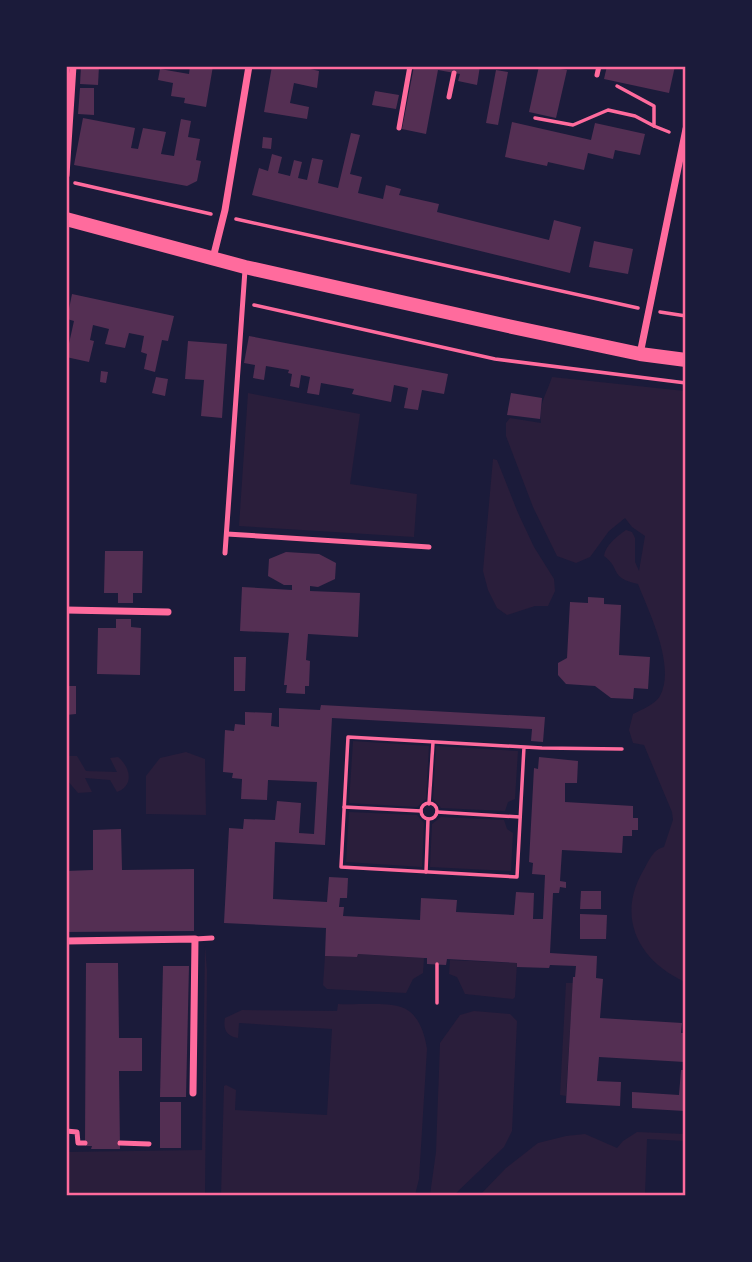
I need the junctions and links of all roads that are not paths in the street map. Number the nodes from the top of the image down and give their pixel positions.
1 (74, 66) edge
2 (248, 66) edge
3 (410, 66) edge
4 (599, 66) edge
5 (454, 73) dead end
6 (597, 75) dead end
7 (449, 97) dead end
8 (399, 128) dead end
9 (685, 129) edge
10 (682, 158) edge
11 (66, 175) edge
12 (66, 219) edge
13 (213, 259) junction
14 (245, 267) junction
15 (640, 354) junction
16 (685, 360) edge
17 (227, 534) junction
18 (429, 547) dead end
19 (225, 553) dead end
20 (66, 610) edge
21 (167, 612) dead end
22 (212, 938) dead end
23 (195, 939) junction
24 (66, 942) edge
25 (193, 1093) dead end
26 (66, 1131) edge
27 (85, 1143) dead end
28 (120, 1143) dead end
29 (149, 1144) dead end

1 - 11 street
2 - 13 street
3 - 8 lane
4 - 6 lane
5 - 7 lane
9 - 10 street
10 - 15 street
12 - 13 main road
13 - 14 main road
14 - 15 main road
14 - 17 lane
15 - 16 main road
17 - 18 lane
17 - 19 lane
20 - 21 street
22 - 23 lane
23 - 24 street
23 - 25 street
26 - 27 lane
28 - 29 lane

